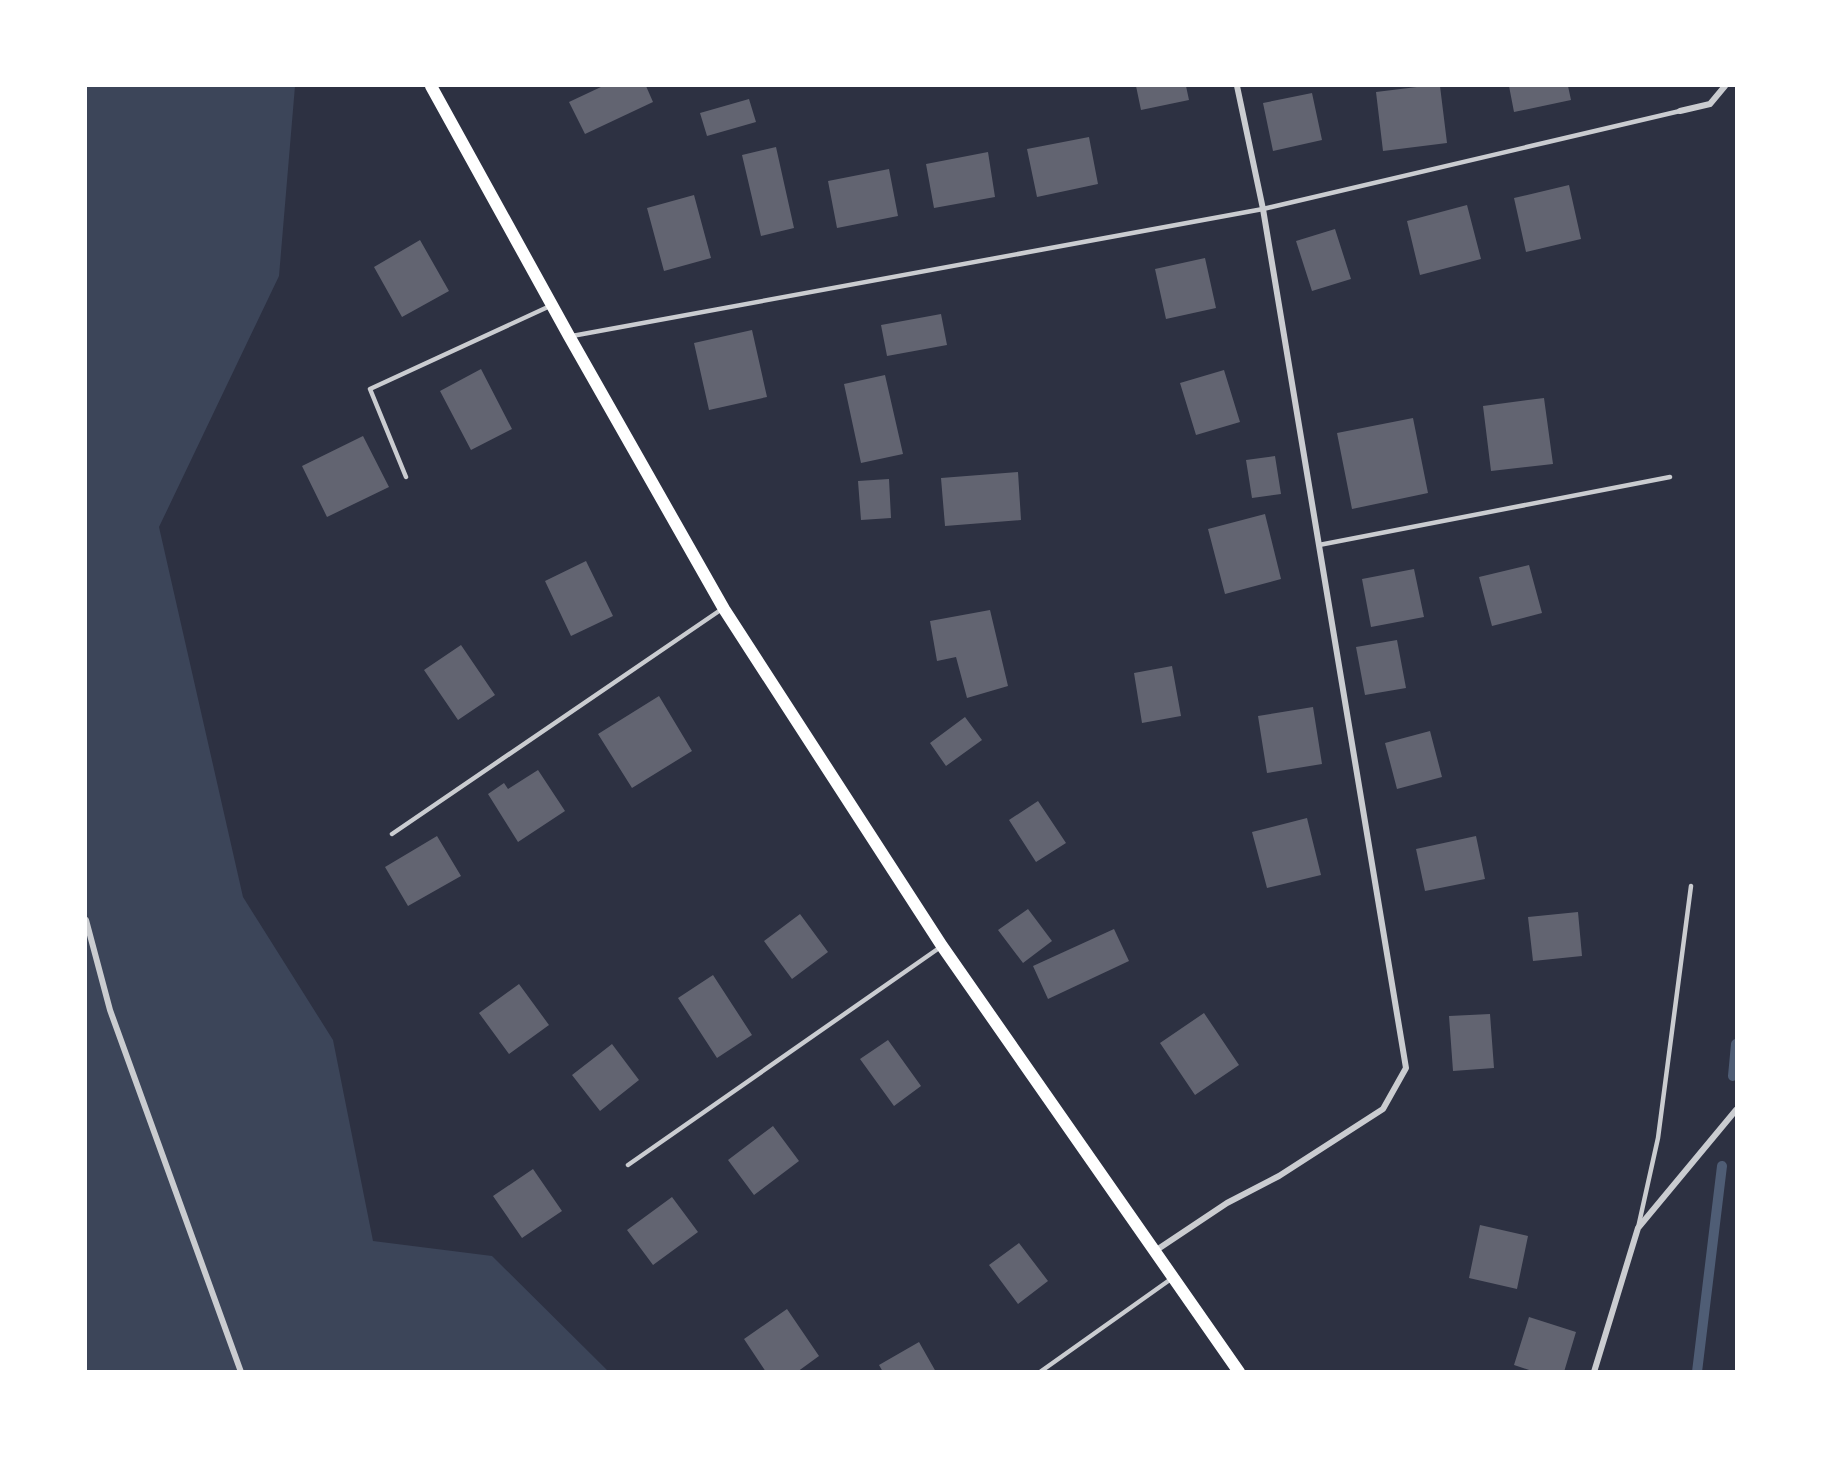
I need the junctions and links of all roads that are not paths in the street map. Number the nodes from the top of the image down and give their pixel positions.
1 (431, 86) edge
2 (1237, 86) edge
3 (1725, 86) edge
4 (1680, 111) joint
5 (1263, 209) junction
6 (552, 305) junction
7 (569, 336) junction
8 (406, 477) dead end
9 (1670, 477) dead end
10 (1319, 545) junction
11 (724, 609) junction
12 (393, 834) dead end
13 (1691, 886) dead end
14 (86, 920) edge
15 (942, 946) junction
16 (1737, 1110) edge
17 (628, 1165) dead end
18 (1638, 1228) junction
19 (1155, 1251) junction
20 (1173, 1277) junction
21 (241, 1371) edge
22 (1040, 1371) edge
23 (1239, 1371) edge
24 (1594, 1371) edge

1 - 6 main road
2 - 5 street
3 - 4 street
4 - 5 lane
5 - 7 lane
5 - 10 street
6 - 7 main road
6 - 8 lane
7 - 11 main road
9 - 10 lane
10 - 19 street
11 - 12 lane
11 - 15 main road
13 - 18 lane
14 - 21 street
15 - 17 lane
15 - 19 main road
16 - 18 street
18 - 24 street
19 - 20 main road
20 - 22 lane
20 - 23 main road

